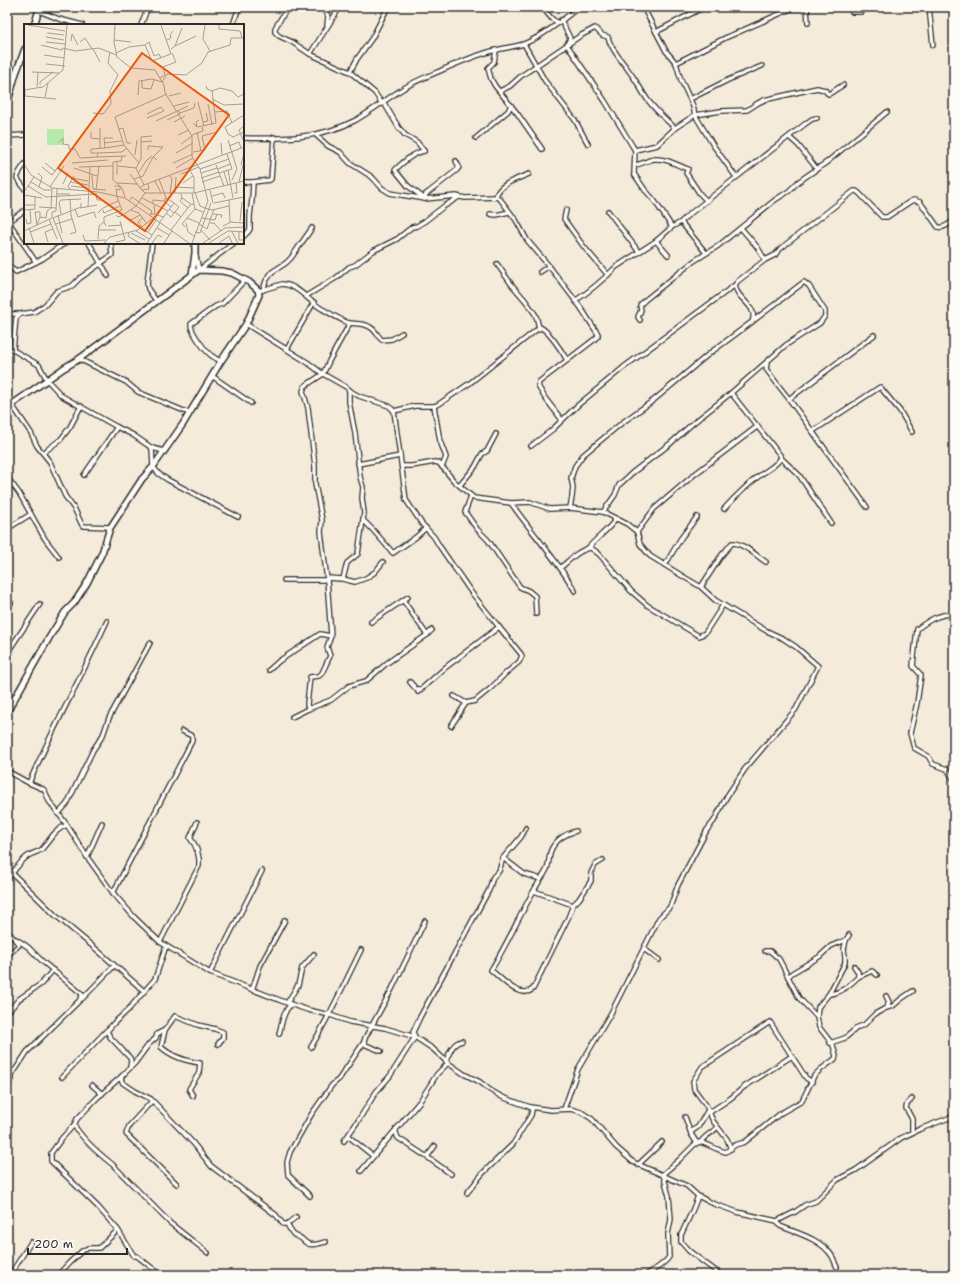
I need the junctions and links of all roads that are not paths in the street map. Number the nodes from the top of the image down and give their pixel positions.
1 (148, 7) edge
2 (240, 7) edge
3 (288, 7) edge
4 (325, 7) edge
5 (340, 7) edge
6 (388, 7) edge
7 (547, 7) edge
8 (579, 7) edge
9 (642, 7) edge
10 (704, 7) edge
11 (795, 7) edge
12 (806, 7) edge
13 (849, 7) edge
14 (929, 7) edge
15 (40, 9) edge
16 (543, 9) edge
17 (861, 12) dead end
18 (559, 21) junction
19 (808, 23) dead end
20 (34, 24) edge
21 (78, 24) edge
22 (141, 24) edge
23 (233, 24) edge
24 (327, 27) junction
25 (656, 32) junction
26 (524, 44) junction
27 (567, 45) junction
28 (933, 45) dead end
29 (496, 50) junction
30 (24, 52) edge
31 (310, 54) junction
32 (20, 63) junction
33 (676, 63) junction
34 (24, 65) edge
35 (537, 66) junction
36 (762, 66) dead end
37 (350, 72) junction
38 (843, 85) dead end
39 (500, 91) junction
40 (690, 99) junction
41 (383, 103) junction
42 (7, 105) edge
43 (511, 105) junction
44 (655, 108) junction
45 (651, 112) dead end
46 (886, 112) dead end
47 (695, 115) junction
48 (817, 118) dead end
49 (675, 128) junction
50 (24, 135) edge
51 (316, 135) junction
52 (7, 136) edge
53 (274, 137) junction
54 (789, 137) junction
55 (244, 138) edge
56 (476, 138) dead end
57 (588, 144) dead end
58 (542, 149) dead end
59 (635, 150) junction
60 (456, 162) dead end
61 (635, 164) junction
62 (24, 165) edge
63 (817, 168) junction
64 (529, 174) dead end
65 (736, 178) junction
66 (244, 182) edge
67 (253, 182) junction
68 (24, 187) edge
69 (460, 196) junction
70 (496, 197) junction
71 (425, 199) junction
72 (707, 201) junction
73 (566, 210) dead end
74 (24, 211) edge
75 (608, 211) dead end
76 (509, 212) junction
77 (490, 214) dead end
78 (954, 220) edge
79 (681, 222) junction
80 (8, 224) edge
81 (672, 226) junction
82 (312, 228) dead end
83 (742, 228) junction
84 (244, 235) edge
85 (656, 241) junction
86 (63, 244) edge
87 (90, 244) edge
88 (111, 244) edge
89 (152, 244) edge
90 (194, 244) edge
91 (233, 244) edge
92 (639, 252) junction
93 (195, 253) junction
94 (706, 253) junction
95 (668, 255) dead end
96 (765, 260) junction
97 (36, 262) junction
98 (100, 263) junction
99 (498, 264) dead end
100 (549, 266) junction
101 (7, 268) edge
102 (199, 270) junction
103 (540, 272) dead end
104 (192, 275) junction
105 (608, 275) junction
106 (108, 276) dead end
107 (245, 280) junction
108 (735, 285) junction
109 (261, 291) junction
110 (306, 296) junction
111 (575, 301) junction
112 (157, 302) junction
113 (314, 302) junction
114 (7, 314) edge
115 (20, 314) junction
116 (640, 320) dead end
117 (752, 322) junction
118 (350, 323) junction
119 (246, 324) junction
120 (539, 329) junction
121 (402, 333) dead end
122 (874, 334) dead end
123 (287, 349) junction
124 (13, 350) junction
125 (7, 351) edge
126 (78, 359) junction
127 (567, 360) junction
128 (221, 361) junction
129 (768, 362) junction
130 (323, 374) junction
131 (212, 376) junction
132 (47, 380) junction
133 (349, 390) junction
134 (731, 393) junction
135 (789, 398) junction
136 (251, 403) dead end
137 (12, 405) junction
138 (81, 406) junction
139 (434, 406) junction
140 (7, 408) edge
141 (394, 411) junction
142 (189, 413) junction
143 (562, 420) junction
144 (758, 426) junction
145 (117, 427) junction
146 (813, 431) junction
147 (912, 432) dead end
148 (496, 434) dead end
149 (531, 446) dead end
150 (152, 448) junction
151 (164, 451) junction
152 (43, 453) junction
153 (400, 456) junction
154 (781, 458) junction
155 (358, 464) junction
156 (402, 466) junction
157 (442, 467) junction
158 (153, 468) junction
159 (84, 476) dead end
160 (7, 477) edge
161 (460, 485) junction
162 (471, 496) junction
163 (511, 502) junction
164 (867, 507) dead end
165 (570, 508) junction
166 (724, 510) dead end
167 (603, 512) junction
168 (31, 514) junction
169 (238, 517) dead end
170 (697, 517) dead end
171 (616, 519) junction
172 (362, 520) junction
173 (832, 523) dead end
174 (110, 526) junction
175 (426, 528) junction
176 (7, 529) edge
177 (637, 532) junction
178 (588, 548) junction
179 (59, 557) dead end
180 (383, 562) dead end
181 (766, 562) dead end
182 (665, 566) junction
183 (560, 568) junction
184 (327, 579) junction
185 (343, 579) junction
186 (284, 580) dead end
187 (701, 587) junction
188 (575, 591) dead end
189 (408, 597) dead end
190 (403, 600) junction
191 (40, 604) dead end
192 (723, 604) junction
193 (536, 614) dead end
194 (954, 614) edge
195 (107, 621) dead end
196 (371, 622) dead end
197 (499, 627) junction
198 (432, 630) dead end
199 (427, 635) junction
200 (331, 636) junction
201 (150, 644) dead end
202 (7, 653) edge
203 (269, 670) dead end
204 (410, 682) dead end
205 (454, 696) dead end
206 (466, 703) junction
207 (308, 709) junction
208 (7, 712) edge
209 (292, 717) dead end
210 (451, 726) dead end
211 (182, 731) dead end
212 (7, 772) edge
213 (954, 780) edge
214 (29, 783) junction
215 (58, 814) junction
216 (197, 822) dead end
217 (102, 823) dead end
218 (67, 825) junction
219 (526, 828) dead end
220 (576, 831) dead end
221 (87, 857) junction
222 (503, 858) junction
223 (603, 860) dead end
224 (262, 871) dead end
225 (12, 873) junction
226 (541, 879) junction
227 (7, 880) edge
228 (534, 891) junction
229 (113, 893) junction
230 (573, 905) junction
231 (285, 920) dead end
232 (425, 921) dead end
233 (7, 930) edge
234 (849, 936) dead end
235 (16, 939) junction
236 (846, 940) junction
237 (160, 942) junction
238 (166, 946) junction
239 (644, 949) junction
240 (361, 950) dead end
241 (765, 951) dead end
242 (314, 954) dead end
243 (7, 956) edge
244 (659, 960) dead end
245 (114, 966) junction
246 (854, 966) dead end
247 (53, 970) junction
248 (210, 973) junction
249 (877, 976) dead end
250 (788, 977) junction
251 (858, 977) junction
252 (252, 990) junction
253 (144, 991) junction
254 (913, 991) dead end
255 (829, 994) junction
256 (886, 996) dead end
257 (82, 999) junction
258 (289, 1003) junction
259 (886, 1008) junction
260 (7, 1013) edge
261 (330, 1015) junction
262 (817, 1017) junction
263 (372, 1025) junction
264 (109, 1028) junction
265 (165, 1030) junction
266 (279, 1034) dead end
267 (415, 1037) junction
268 (462, 1041) dead end
269 (364, 1042) junction
270 (830, 1043) junction
271 (218, 1044) dead end
272 (312, 1047) dead end
273 (381, 1051) dead end
274 (792, 1056) junction
275 (447, 1062) junction
276 (130, 1068) junction
277 (122, 1076) junction
278 (62, 1077) dead end
279 (812, 1082) junction
280 (92, 1085) dead end
281 (7, 1089) edge
282 (102, 1094) junction
283 (193, 1096) dead end
284 (912, 1099) dead end
285 (152, 1101) junction
286 (530, 1107) junction
287 (564, 1109) junction
288 (709, 1111) junction
289 (954, 1116) edge
290 (685, 1117) dead end
291 (74, 1125) junction
292 (717, 1127) junction
293 (396, 1129) junction
294 (912, 1132) junction
295 (691, 1134) junction
296 (348, 1136) junction
297 (344, 1141) dead end
298 (662, 1142) dead end
299 (699, 1142) junction
300 (435, 1146) dead end
301 (731, 1149) junction
302 (373, 1156) junction
303 (427, 1158) junction
304 (638, 1165) junction
305 (671, 1167) junction
306 (361, 1171) dead end
307 (451, 1174) dead end
308 (663, 1174) junction
309 (672, 1179) junction
310 (177, 1184) dead end
311 (467, 1192) dead end
312 (310, 1196) dead end
313 (698, 1196) junction
314 (296, 1217) dead end
315 (777, 1222) junction
316 (286, 1224) junction
317 (118, 1230) junction
318 (31, 1242) dead end
319 (326, 1242) dead end
320 (208, 1253) dead end
321 (837, 1267) dead end
322 (10, 1275) edge
323 (58, 1275) edge
324 (162, 1275) edge
325 (646, 1275) edge
326 (721, 1275) edge
327 (837, 1275) edge
328 (840, 1275) edge

1 - 22 street
2 - 23 street
3 - 31 street
4 - 24 street
5 - 24 street
6 - 37 street
7 - 16 street
8 - 18 street
9 - 25 street
10 - 25 street
11 - 33 street
12 - 19 street
13 - 17 street
14 - 28 street
15 - 20 street
15 - 21 street
16 - 18 street
18 - 26 street
18 - 27 street
24 - 31 street
25 - 33 street
26 - 29 street
26 - 35 street
27 - 35 street
27 - 44 street
27 - 59 street
29 - 39 street
29 - 41 street
30 - 32 street
31 - 37 street
32 - 34 street
32 - 42 street
33 - 40 street
35 - 39 street
35 - 57 street
36 - 40 street
37 - 41 street
38 - 47 street
39 - 43 street
40 - 47 street
41 - 51 street
41 - 71 street
43 - 56 street
43 - 58 street
44 - 45 street
44 - 49 street
46 - 63 street
47 - 49 street
47 - 65 street
48 - 54 street
49 - 59 street
50 - 52 street
51 - 53 street
51 - 71 street
53 - 55 street
53 - 67 street
54 - 63 street
54 - 65 street
59 - 61 street
60 - 71 street
61 - 72 street
61 - 81 street
62 - 68 street
63 - 83 street
64 - 70 street
65 - 72 street
66 - 67 street
67 - 84 street
69 - 70 street
69 - 71 street
69 - 110 street
70 - 76 street
72 - 79 street
73 - 105 street
74 - 80 street
75 - 92 street
76 - 77 street
76 - 100 street
78 - 96 street
79 - 81 street
79 - 94 street
80 - 97 street
81 - 85 street
82 - 109 street
83 - 94 street
83 - 96 street
85 - 92 street
85 - 95 street
86 - 97 street
87 - 98 street
88 - 98 street
89 - 112 street
90 - 93 street
91 - 102 street
92 - 105 street
93 - 102 street
93 - 104 street
94 - 116 street
96 - 108 street
97 - 101 street
98 - 106 street
98 - 115 street
99 - 120 street
100 - 103 street
100 - 111 street
102 - 104 street
102 - 107 street
104 - 112 street
105 - 111 street
107 - 109 street
107 - 128 street
108 - 117 street
108 - 143 street
109 - 110 street
109 - 119 street
110 - 113 street
111 - 127 street
112 - 126 street
113 - 118 street
113 - 123 street
114 - 115 street
115 - 124 street
117 - 129 street
117 - 165 street
118 - 121 street
118 - 130 street
119 - 123 street
119 - 128 street
120 - 127 street
120 - 139 street
122 - 135 street
123 - 130 street
124 - 125 street
124 - 132 street
126 - 132 street
126 - 142 street
127 - 143 street
128 - 131 street
129 - 134 street
129 - 135 street
130 - 133 street
130 - 184 street
131 - 136 street
131 - 142 street
132 - 137 street
132 - 138 street
133 - 141 street
133 - 155 street
134 - 144 street
134 - 167 street
135 - 146 street
137 - 140 street
137 - 152 street
138 - 145 street
138 - 152 street
139 - 141 street
139 - 157 street
141 - 153 street
142 - 151 street
143 - 149 street
144 - 154 street
144 - 177 street
145 - 150 street
145 - 159 street
146 - 147 street
146 - 164 street
148 - 161 street
150 - 151 street
150 - 158 street
151 - 158 street
152 - 174 street
153 - 155 street
153 - 156 street
154 - 166 street
154 - 173 street
155 - 172 street
156 - 157 street
156 - 175 street
157 - 161 street
158 - 169 street
158 - 174 street
160 - 168 street
161 - 162 street
162 - 163 street
162 - 193 street
163 - 165 street
163 - 183 street
165 - 167 street
167 - 171 street
168 - 176 street
168 - 179 street
170 - 182 street
171 - 177 street
171 - 178 street
172 - 175 street
172 - 185 street
174 - 208 street
175 - 197 street
177 - 182 street
178 - 183 street
178 - 192 street
180 - 185 street
181 - 187 street
182 - 187 street
183 - 188 street
184 - 185 street
184 - 186 street
184 - 200 street
187 - 192 street
189 - 190 street
190 - 196 street
190 - 199 street
191 - 202 street
192 - 239 street
194 - 213 street
195 - 214 street
197 - 204 street
197 - 206 street
198 - 199 street
199 - 207 street
200 - 203 street
200 - 207 street
201 - 215 street
205 - 206 street
206 - 210 street
207 - 209 street
211 - 229 street
212 - 214 street
214 - 215 street
215 - 218 street
216 - 237 street
217 - 221 street
218 - 221 street
218 - 225 street
219 - 222 street
220 - 226 street
221 - 229 street
222 - 226 street
222 - 267 street
223 - 230 street
224 - 248 street
225 - 227 street
225 - 245 street
226 - 228 street
228 - 230 street
228 - 230 street
229 - 237 street
231 - 252 street
232 - 263 street
233 - 235 street
234 - 236 street
235 - 243 street
235 - 247 street
236 - 250 street
236 - 255 street
237 - 238 street
238 - 248 street
238 - 253 street
239 - 244 street
239 - 287 street
240 - 261 street
241 - 250 street
242 - 258 street
245 - 253 street
245 - 257 street
246 - 251 street
247 - 257 street
247 - 260 street
248 - 252 street
249 - 251 street
250 - 262 street
251 - 255 street
252 - 258 street
253 - 264 street
254 - 259 street
255 - 262 street
256 - 259 street
257 - 281 street
258 - 261 street
258 - 266 street
259 - 270 street
261 - 263 street
261 - 272 street
262 - 270 street
263 - 267 street
263 - 269 street
264 - 276 street
264 - 278 street
265 - 271 street
265 - 276 street
265 - 283 street
267 - 275 street
267 - 296 street
268 - 275 street
269 - 273 street
269 - 312 street
270 - 279 street
274 - 279 street
274 - 288 street
274 - 288 street
275 - 286 street
275 - 293 street
276 - 277 street
277 - 282 street
277 - 285 street
279 - 301 street
280 - 282 street
282 - 291 street
284 - 294 street
285 - 310 street
285 - 316 street
286 - 287 street
286 - 311 street
287 - 304 street
288 - 292 street
288 - 295 street
289 - 294 street
290 - 295 street
291 - 317 street
291 - 320 street
292 - 299 street
292 - 301 street
293 - 302 street
293 - 303 street
294 - 315 street
295 - 299 street
296 - 297 street
296 - 302 street
298 - 304 street
299 - 301 street
299 - 305 street
300 - 303 street
302 - 306 street
303 - 307 street
304 - 308 street
305 - 308 street
305 - 309 street
308 - 309 street
308 - 325 street
309 - 313 street
313 - 315 street
313 - 326 street
314 - 316 street
315 - 321 street
316 - 319 street
317 - 323 street
317 - 324 street
318 - 322 street
327 - 328 street

